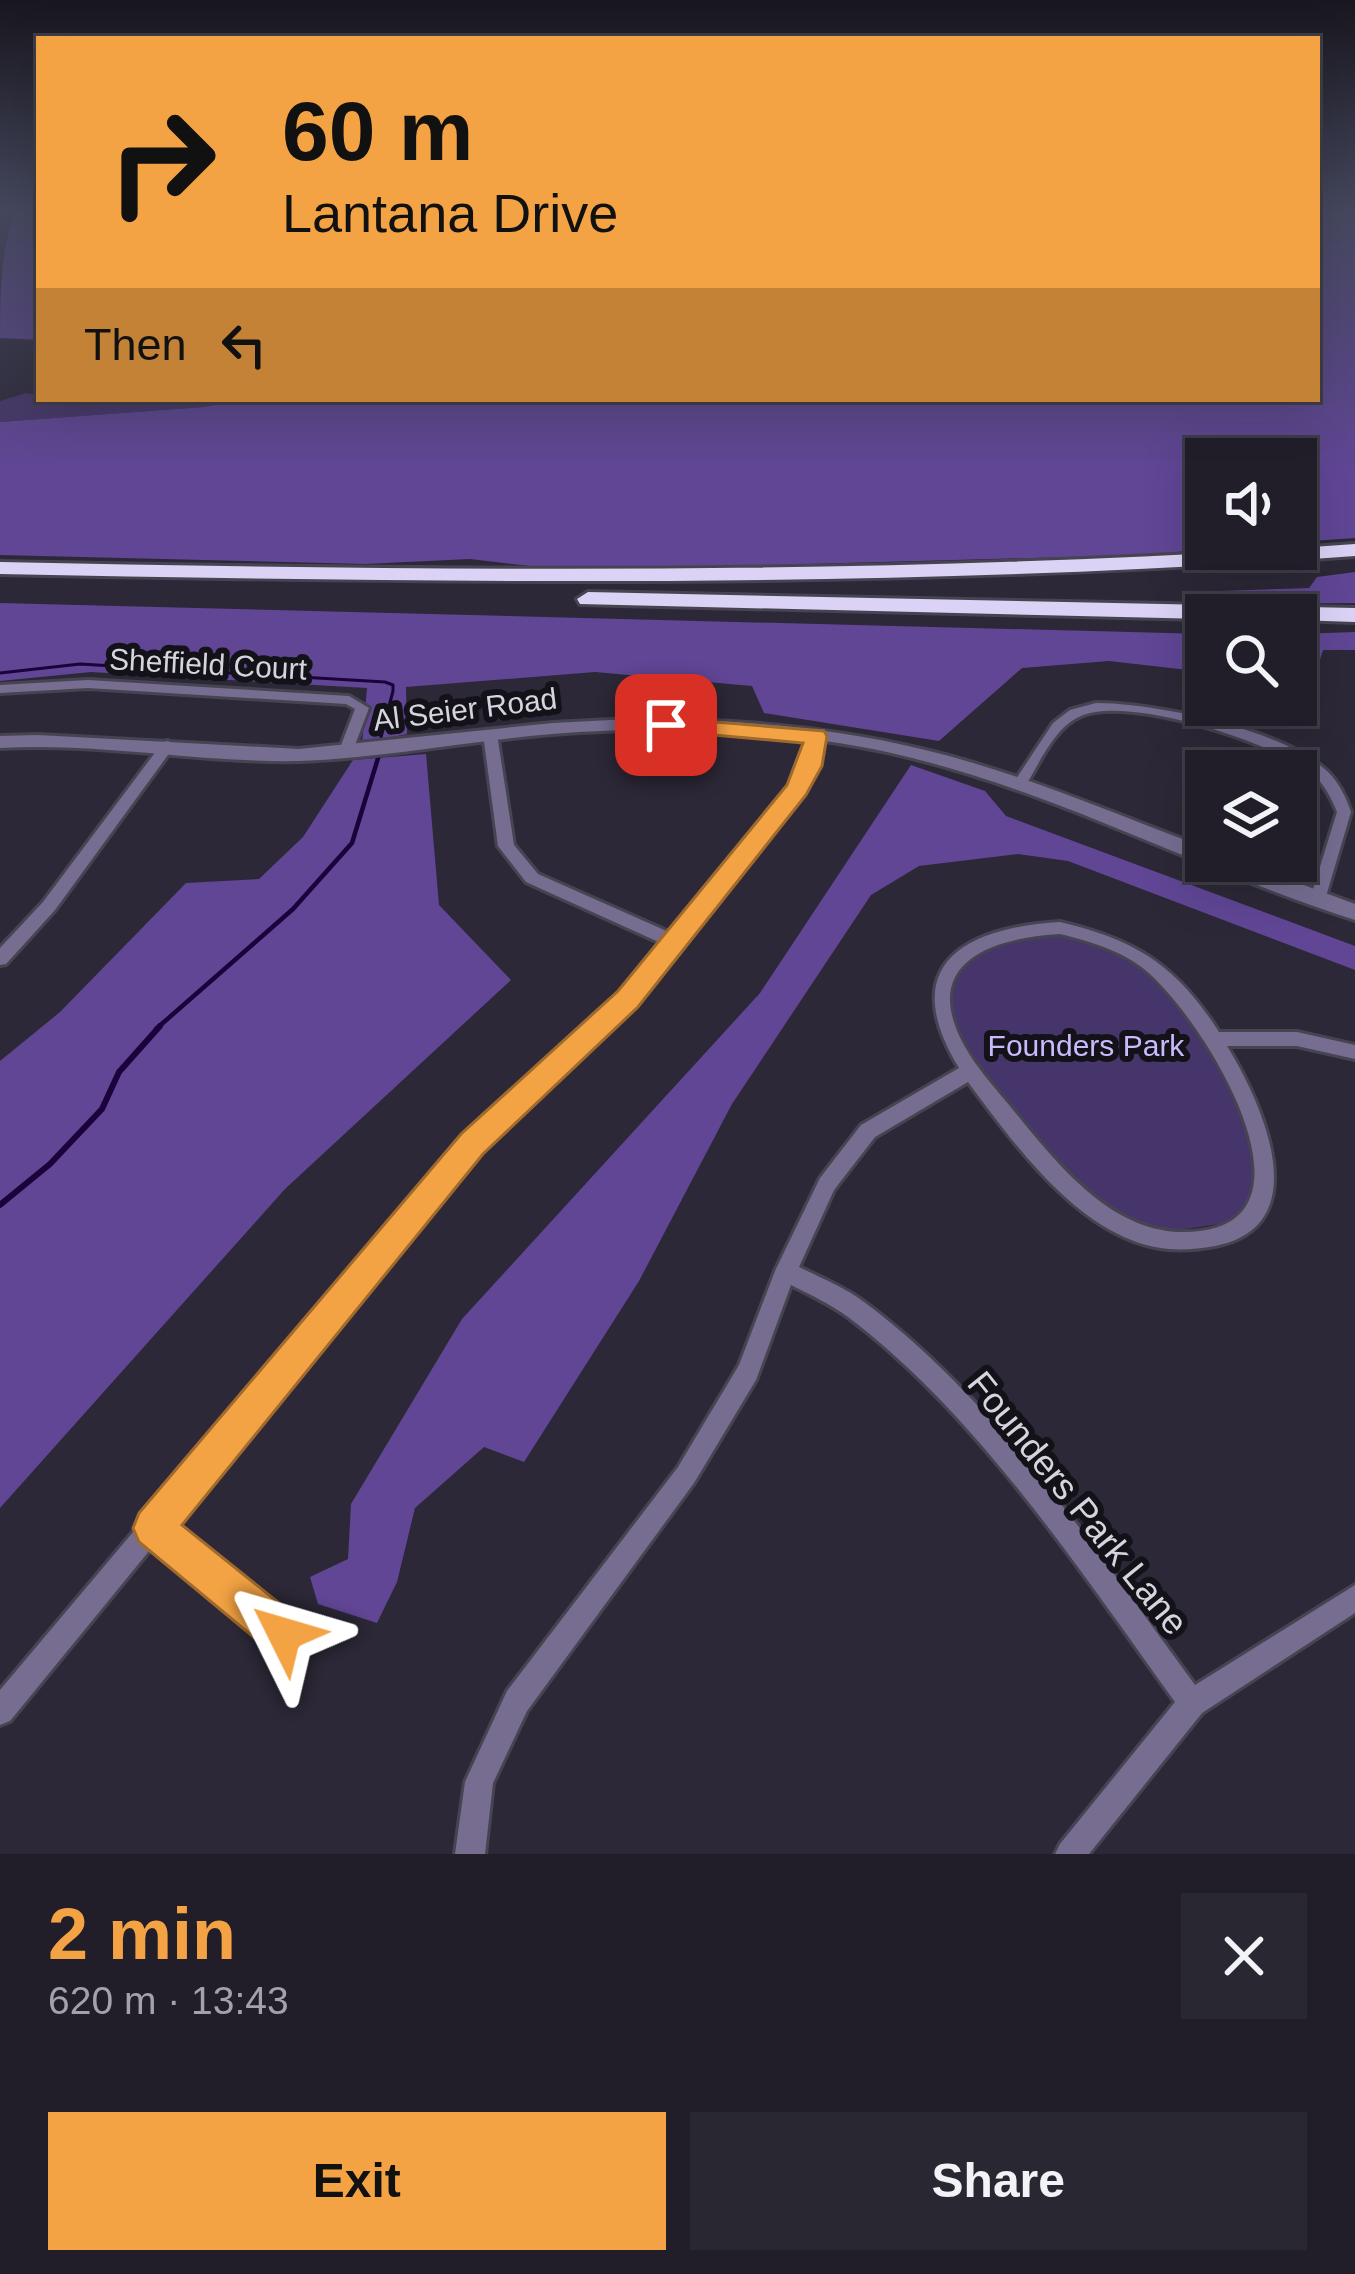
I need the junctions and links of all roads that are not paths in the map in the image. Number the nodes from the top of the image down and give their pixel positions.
1 (1355, 550) edge
2 (0, 568) edge
3 (0, 586) edge
4 (1355, 615) edge
5 (0, 689) edge
6 (490, 734) junction
7 (815, 736) junction
8 (0, 742) edge
9 (168, 746) junction
10 (345, 753) junction
11 (1019, 785) junction
12 (1185, 848) edge
13 (1274, 882) edge
14 (1318, 899) junction
15 (1355, 912) edge
16 (675, 942) junction
17 (0, 959) edge
18 (1213, 1039) junction
19 (1355, 1052) edge
20 (970, 1071) junction
21 (786, 1271) junction
22 (153, 1528) junction
23 (1355, 1598) edge
24 (284, 1634) dead end
25 (1192, 1703) junction
26 (0, 1711) edge
27 (470, 1854) edge
28 (1070, 1854) edge

1 - 2 highway
3 - 4 highway
5 - 10 street, Sheffield Court
6 - 7 street, Al Seier Road
6 - 10 street, Al Seier Road
6 - 16 street
7 - 11 street, Al Seier Road
7 - 16 street
8 - 9 street, Al Seier Road
9 - 10 street, Al Seier Road
9 - 17 street
11 - 12 street, Al Seier Road
11 - 14 street
13 - 14 street
14 - 15 street
16 - 22 street
18 - 19 street
18 - 20 street
18 - 20 street
20 - 21 street
21 - 25 street, Founders Park Lane
21 - 27 street
22 - 24 street
22 - 26 street
23 - 25 street
25 - 28 street

